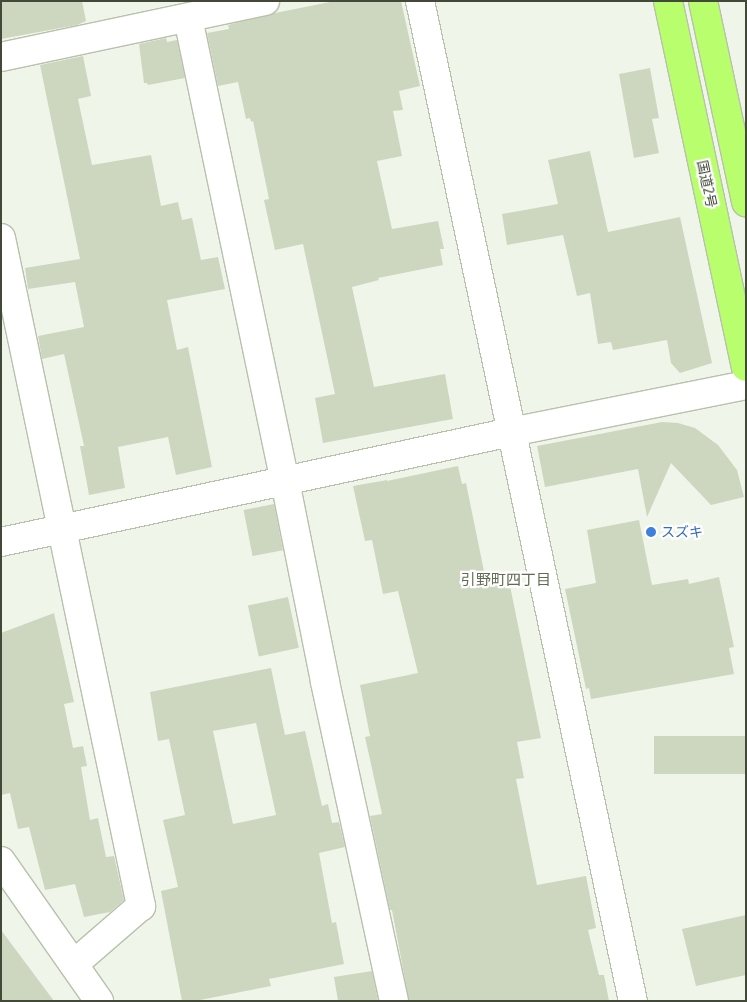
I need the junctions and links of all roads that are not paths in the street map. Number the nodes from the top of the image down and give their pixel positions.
1 (264, 1) edge
2 (420, 1) edge
3 (668, 1) edge
4 (704, 1) edge
5 (188, 18) junction
6 (1, 57) edge
7 (746, 202) edge
8 (1, 238) edge
9 (746, 367) edge
10 (746, 385) edge
11 (511, 432) junction
12 (286, 481) junction
13 (62, 530) junction
14 (1, 542) edge
15 (1, 861) edge
16 (74, 964) junction
17 (99, 1001) edge
18 (394, 1001) edge
19 (633, 1001) edge

1 - 5 street
2 - 11 street
3 - 9 highway, 国道2号
4 - 7 highway
5 - 6 street
5 - 12 street
8 - 13 street
10 - 11 street
11 - 12 street
11 - 19 street
12 - 13 street
12 - 18 street
13 - 14 street
13 - 16 street
15 - 16 street
16 - 17 street

